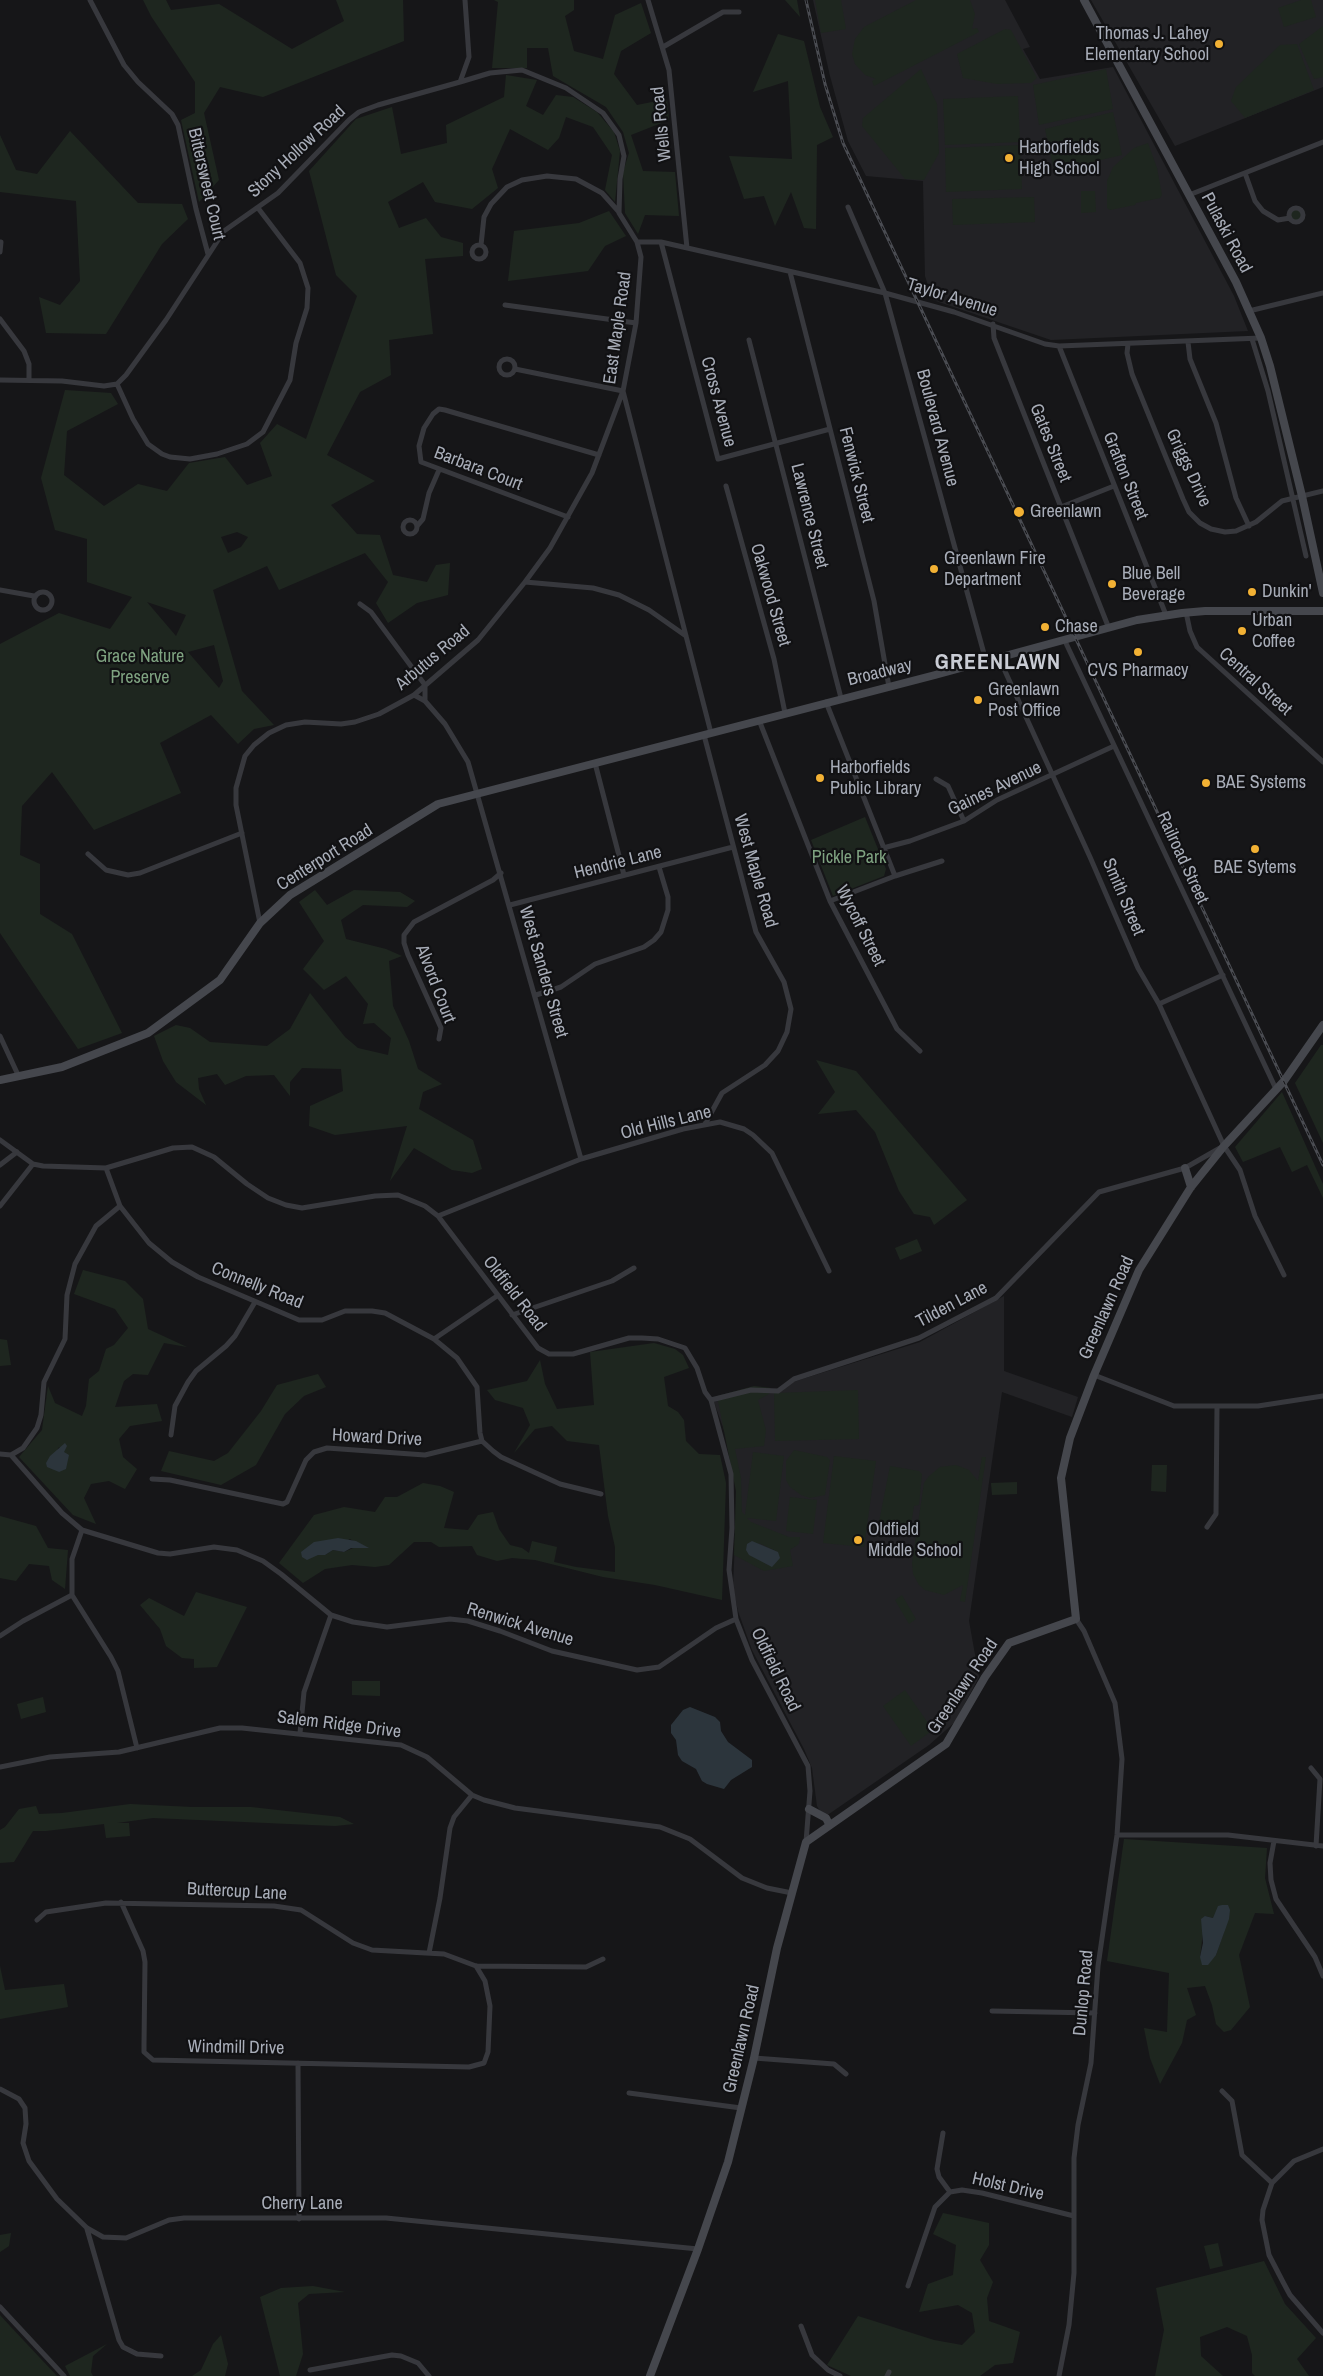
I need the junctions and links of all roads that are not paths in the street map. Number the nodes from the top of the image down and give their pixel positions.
1 (90, 0) edge
2 (465, 0) edge
3 (648, 0) edge
4 (1084, 0) edge
5 (739, 12) dead end
6 (663, 47) junction
7 (460, 82) junction
8 (1323, 142) edge
9 (1245, 173) junction
10 (1189, 195) junction
11 (848, 207) dead end
12 (258, 208) junction
13 (619, 212) junction
14 (1290, 218) dead end
15 (2, 242) dead end
16 (637, 242) junction
17 (662, 242) junction
18 (481, 245) dead end
19 (687, 248) junction
20 (0, 252) edge
21 (208, 254) junction
22 (790, 272) junction
23 (885, 293) junction
24 (1323, 293) edge
25 (504, 305) dead end
26 (1250, 311) junction
27 (0, 319) edge
28 (636, 323) junction
29 (993, 324) junction
30 (1261, 338) junction
31 (1252, 339) junction
32 (749, 340) dead end
33 (1188, 342) junction
34 (1128, 344) junction
35 (1059, 346) junction
36 (515, 369) dead end
37 (0, 380) edge
38 (29, 380) junction
39 (116, 384) junction
40 (623, 391) junction
41 (830, 429) junction
42 (776, 443) junction
43 (599, 455) junction
44 (439, 470) junction
45 (726, 486) dead end
46 (1114, 486) junction
47 (1323, 492) edge
48 (1302, 496) junction
49 (1292, 498) junction
50 (1061, 507) junction
51 (568, 517) junction
52 (417, 526) dead end
53 (1249, 526) junction
54 (1306, 556) dead end
55 (525, 582) junction
56 (0, 590) edge
57 (1323, 593) edge
58 (34, 596) dead end
59 (360, 604) dead end
60 (1323, 611) edge
61 (1186, 612) junction
62 (1166, 615) junction
63 (1108, 626) junction
64 (686, 636) junction
65 (1064, 639) junction
66 (999, 658) junction
67 (986, 661) junction
68 (425, 685) junction
69 (889, 687) junction
70 (414, 695) junction
71 (841, 698) junction
72 (425, 702) junction
73 (826, 702) junction
74 (785, 713) junction
75 (759, 720) junction
76 (707, 734) junction
77 (1114, 746) junction
78 (1323, 762) edge
79 (595, 763) junction
80 (1052, 776) junction
81 (936, 779) dead end
82 (478, 793) junction
83 (964, 821) junction
84 (242, 833) junction
85 (733, 847) junction
86 (884, 848) junction
87 (88, 854) dead end
88 (942, 861) dead end
89 (659, 867) junction
90 (501, 873) junction
91 (624, 876) junction
92 (895, 876) junction
93 (830, 901) junction
94 (510, 905) junction
95 (260, 923) junction
96 (1223, 975) junction
97 (536, 994) junction
98 (1159, 1004) junction
99 (1323, 1025) edge
100 (0, 1036) edge
101 (439, 1038) dead end
102 (920, 1051) dead end
103 (19, 1077) junction
104 (0, 1080) edge
105 (1276, 1089) junction
106 (705, 1124) junction
107 (0, 1140) edge
108 (1224, 1146) junction
109 (16, 1152) junction
110 (581, 1159) junction
111 (33, 1164) junction
112 (0, 1165) edge
113 (106, 1168) junction
114 (1185, 1168) junction
115 (1191, 1188) junction
116 (0, 1206) edge
117 (120, 1206) junction
118 (438, 1216) junction
119 (634, 1268) dead end
120 (829, 1271) dead end
121 (1284, 1275) dead end
122 (497, 1296) junction
123 (255, 1302) junction
124 (512, 1315) junction
125 (434, 1339) junction
126 (1094, 1375) junction
127 (1323, 1396) edge
128 (711, 1400) junction
129 (1217, 1407) junction
130 (171, 1435) dead end
131 (482, 1440) junction
132 (0, 1454) edge
133 (11, 1455) junction
134 (152, 1479) dead end
135 (600, 1494) dead end
136 (1207, 1528) dead end
137 (82, 1530) junction
138 (72, 1595) junction
139 (331, 1615) junction
140 (736, 1619) junction
141 (1076, 1619) junction
142 (0, 1636) edge
143 (300, 1733) junction
144 (137, 1748) junction
145 (0, 1767) edge
146 (1311, 1768) dead end
147 (472, 1795) junction
148 (809, 1809) junction
149 (830, 1824) junction
150 (1117, 1835) junction
151 (1274, 1841) junction
152 (806, 1842) junction
153 (1316, 1846) junction
154 (1323, 1846) edge
155 (792, 1893) junction
156 (121, 1902) junction
157 (37, 1920) dead end
158 (429, 1953) junction
159 (603, 1959) dead end
160 (476, 1966) junction
161 (1323, 1976) edge
162 (992, 2011) dead end
163 (1095, 2013) junction
164 (754, 2058) junction
165 (298, 2063) junction
166 (846, 2074) dead end
167 (0, 2089) edge
168 (1222, 2091) dead end
169 (629, 2093) dead end
170 (741, 2108) junction
171 (942, 2133) dead end
172 (1323, 2149) edge
173 (1272, 2183) junction
174 (950, 2192) junction
175 (1074, 2216) junction
176 (299, 2218) junction
177 (87, 2228) junction
178 (698, 2249) junction
179 (908, 2286) dead end
180 (0, 2307) edge
181 (801, 2326) dead end
182 (1323, 2333) edge
183 (161, 2356) dead end
184 (310, 2370) dead end
185 (64, 2376) edge
186 (429, 2376) edge
187 (650, 2376) edge
188 (840, 2376) edge
189 (1059, 2376) edge

1 - 21 street, Bittersweet Court
2 - 7 street
3 - 6 street, Wells Road
4 - 10 main road, Pulaski Road
5 - 6 street
6 - 19 street, Wells Road
7 - 12 street, Stony Hollow Road
7 - 13 street
8 - 9 street
9 - 10 street
9 - 14 street
10 - 26 main road, Pulaski Road
11 - 23 street, Boulevard Avenue
12 - 21 street, Stony Hollow Road
12 - 39 street
13 - 16 street, East Maple Road
13 - 18 street, East Maple Road
15 - 20 street
16 - 17 street, Taylor Avenue
16 - 28 street, East Maple Road
17 - 19 street, Taylor Avenue
17 - 42 street, Cross Avenue
19 - 22 street, Taylor Avenue
21 - 39 street, Stony Hollow Road
22 - 23 street, Taylor Avenue
22 - 41 street, Fenwick Street
23 - 29 street, Taylor Avenue
23 - 67 street, Boulevard Avenue
24 - 26 street
25 - 28 street
26 - 30 main road, Pulaski Road
27 - 38 street
28 - 40 street, East Maple Road
29 - 35 street, Taylor Avenue
29 - 50 street, Gates Street
30 - 31 street, Taylor Avenue
30 - 48 main road, Pulaski Road
31 - 33 street, Taylor Avenue
31 - 49 street
32 - 42 street, Lawrence Street
33 - 34 street, Taylor Avenue
33 - 53 street
34 - 35 street, Taylor Avenue
34 - 53 street, Griggs Drive
35 - 46 street, Grafton Street
36 - 40 street
37 - 38 street
38 - 39 street
40 - 43 street, Arbutus Road
40 - 64 street, East Maple Road
41 - 42 street, Cross Avenue
41 - 69 street, Fenwick Street
42 - 71 street, Lawrence Street
43 - 44 street, Barbara Court
43 - 51 street, Arbutus Road
44 - 51 street, Barbara Court
44 - 52 street
45 - 74 street, Oakwood Street
46 - 50 street
46 - 62 street, Grafton Street
47 - 48 street, Griggs Drive
48 - 49 street, Griggs Drive
48 - 57 main road, Pulaski Road
49 - 53 street, Griggs Drive
49 - 54 street
50 - 63 street, Gates Street
51 - 55 street, Arbutus Road
55 - 64 street
55 - 68 street, Arbutus Road
56 - 58 street
59 - 68 street
60 - 61 main road, Broadway
61 - 62 main road, Broadway
61 - 78 street, Central Street
62 - 63 main road, Broadway
63 - 65 main road, Broadway
64 - 76 street, East Maple Road
65 - 66 main road, Broadway
65 - 77 street, Railroad Street
66 - 67 main road, Broadway
66 - 80 street, Smith Street
67 - 69 main road, Broadway
68 - 70 street, Arbutus Road
68 - 72 street
69 - 71 main road, Broadway
70 - 72 street, West Sanders Street
70 - 84 street, Arbutus Road
71 - 73 main road, Broadway
72 - 82 street, West Sanders Street
73 - 74 main road, Broadway
73 - 86 street
74 - 75 main road, Broadway
75 - 76 main road, Broadway
75 - 93 street, Wycoff Street
76 - 79 main road, Broadway
76 - 85 street, West Maple Road
77 - 80 street, Gaines Avenue
77 - 96 street, Railroad Street
79 - 82 main road, Broadway
79 - 91 street
80 - 83 street, Gaines Avenue
80 - 98 street, Smith Street
81 - 83 street
82 - 90 street, West Sanders Street
82 - 95 main road, Centerport Road
83 - 86 street, Gaines Avenue
84 - 87 street
84 - 95 street, Arbutus Road
85 - 89 street, Hendrie Lane
85 - 106 street, West Maple Road
86 - 92 street
88 - 92 street
89 - 91 street, Hendrie Lane
89 - 97 street
90 - 94 street, West Sanders Street
90 - 101 street, Alvord Court
91 - 94 street, Hendrie Lane
92 - 93 street
93 - 102 street, Wycoff Street
94 - 97 street, West Sanders Street
95 - 103 main road, Centerport Road
96 - 98 street
96 - 105 street, Railroad Street
97 - 110 street, West Sanders Street
98 - 108 street, Smith Street
99 - 105 main road, Greenlawn Road
100 - 103 street
103 - 104 main road, Centerport Road
105 - 108 main road, Greenlawn Road
106 - 110 street, Old Hills Lane
106 - 120 street, Old Hills Lane
107 - 109 street, Oldfield Road
108 - 114 street, Tilden Lane
108 - 115 main road, Greenlawn Road
108 - 121 street, Smith Street
109 - 111 street, Oldfield Road
109 - 112 street
110 - 118 street, Old Hills Lane
111 - 113 street, Oldfield Road
111 - 116 street
113 - 117 street, Connelly Road
113 - 118 street, Oldfield Road
114 - 115 main road
114 - 128 street, Tilden Lane
115 - 126 main road, Greenlawn Road
117 - 123 street, Connelly Road
117 - 133 street
118 - 122 street, Oldfield Road
119 - 124 street
122 - 124 street, Oldfield Road
122 - 125 street
123 - 125 street, Connelly Road
123 - 130 street
124 - 128 street, Oldfield Road
125 - 131 street, Connelly Road
126 - 129 street
126 - 141 main road, Greenlawn Road
127 - 129 street
128 - 140 street, Oldfield Road
129 - 136 street
131 - 134 street, Howard Drive
131 - 135 street
132 - 133 street
133 - 137 street, Renwick Avenue
137 - 138 street
137 - 139 street, Renwick Avenue
138 - 142 street
138 - 144 street
139 - 140 street, Renwick Avenue
139 - 143 street
140 - 148 street, Oldfield Road
141 - 149 main road, Greenlawn Road
141 - 150 street, Dunlop Road
143 - 144 street, Salem Ridge Drive
143 - 147 street, Salem Ridge Drive
144 - 145 street, Salem Ridge Drive
146 - 153 street
147 - 155 street, Salem Ridge Drive
147 - 158 street
148 - 149 main road
148 - 152 street, Oldfield Road
149 - 152 main road, Greenlawn Road
150 - 151 street
150 - 163 street, Dunlop Road
151 - 153 street
151 - 161 street
152 - 155 main road, Greenlawn Road
153 - 154 street
155 - 164 main road, Greenlawn Road
156 - 157 street, Buttercup Lane
156 - 158 street, Buttercup Lane
156 - 165 street, Windmill Drive
158 - 160 street, Buttercup Lane
159 - 160 street, Buttercup Lane
160 - 165 street, Windmill Drive
162 - 163 street
163 - 175 street, Dunlop Road
164 - 166 street
164 - 170 main road, Greenlawn Road
165 - 176 street
167 - 177 street, Cherry Lane
168 - 173 street
169 - 170 street
170 - 178 main road, Greenlawn Road
171 - 174 street
172 - 173 street
173 - 182 street
174 - 175 street, Holst Drive
174 - 179 street, Holst Drive
175 - 189 street, Dunlop Road
176 - 177 street, Cherry Lane
176 - 178 street, Cherry Lane
177 - 183 street
178 - 187 main road, Greenlawn Road
180 - 185 street
181 - 188 street
184 - 186 street

